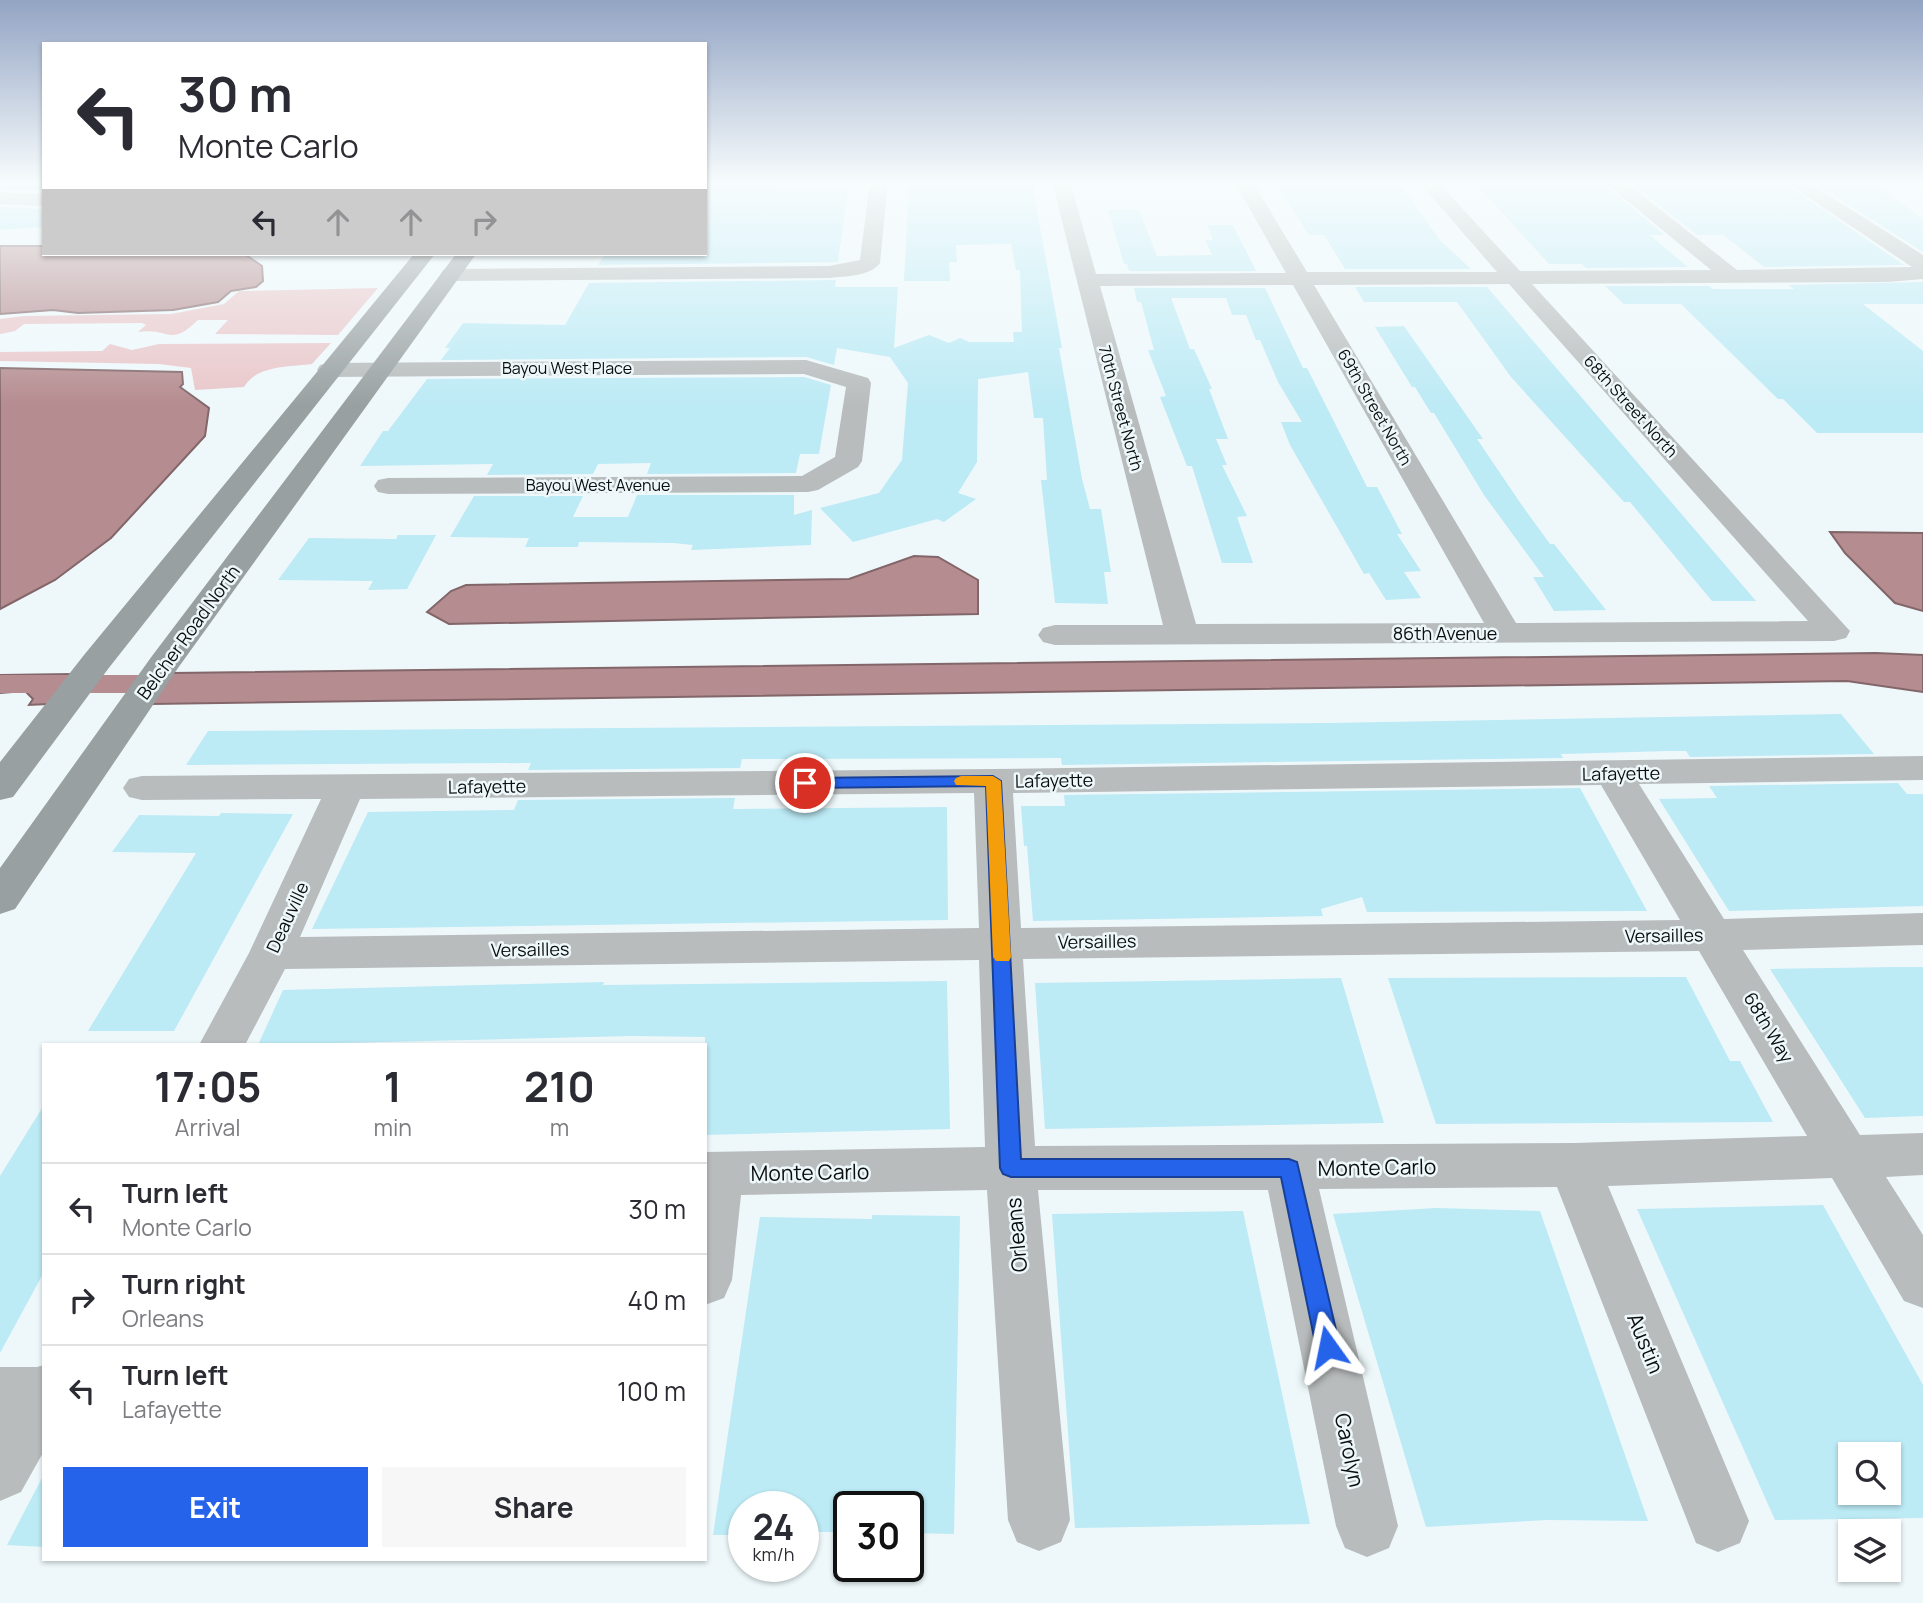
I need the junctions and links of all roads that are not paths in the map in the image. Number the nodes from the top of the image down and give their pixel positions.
1 (423, 256) edge
2 (465, 256) edge
3 (871, 256) edge
4 (1081, 256) edge
5 (1287, 256) edge
6 (1495, 256) edge
7 (1706, 256) edge
8 (1907, 256) edge
9 (1923, 266) edge
10 (451, 275) junction
11 (1731, 276) junction
12 (1515, 278) junction
13 (1300, 279) junction
14 (1087, 280) junction
15 (381, 369) junction
16 (329, 370) junction
17 (808, 484) joint
18 (387, 486) dead end
19 (1835, 631) joint
20 (1506, 633) junction
21 (1055, 635) dead end
22 (1182, 635) junction
23 (1923, 768) edge
24 (1613, 773) junction
25 (993, 781) junction
26 (346, 787) junction
27 (0, 788) edge
28 (142, 788) dead end
29 (0, 899) edge
30 (1923, 929) edge
31 (1713, 935) junction
32 (1002, 942) junction
33 (271, 953) junction
34 (223, 1043) edge
35 (1923, 1154) edge
36 (1847, 1156) junction
37 (1574, 1164) junction
38 (1011, 1168) junction
39 (1289, 1168) junction
40 (712, 1174) edge
41 (707, 1250) edge
42 (1923, 1283) edge
43 (29, 1395) edge
44 (0, 1471) edge
45 (1039, 1520) dead end
46 (1718, 1521) dead end
47 (1367, 1525) dead end

1 - 16 main road
2 - 10 main road, Belcher Road North
3 - 10 street
4 - 14 street, 70th Street North
5 - 13 street, 69th Street North
6 - 12 street, 68th Street North
7 - 11 street
8 - 9 street
9 - 11 street
10 - 15 main road, Belcher Road North
11 - 12 street
12 - 13 street
12 - 19 street, 68th Street North
13 - 14 street
13 - 20 street, 69th Street North
14 - 22 street, 70th Street North
15 - 16 street, Bayou West Place
15 - 17 street, Bayou West Place
15 - 29 main road, Belcher Road North
16 - 27 main road
17 - 18 street, Bayou West Avenue
19 - 20 street, 86th Avenue
20 - 22 street, 86th Avenue
21 - 22 street, 86th Avenue
23 - 24 street, Lafayette
24 - 25 street, Lafayette
24 - 31 street, 68th Way
25 - 26 street, Lafayette
25 - 32 street, Orleans
26 - 28 street, Lafayette
26 - 33 street, Deauville
30 - 31 street, Versailles
31 - 32 street, Versailles
31 - 36 street, 68th Way
32 - 33 street, Versailles
32 - 38 street, Orleans
33 - 34 street, Deauville
35 - 36 street, Monte Carlo
36 - 37 street, Monte Carlo
36 - 42 street, 68th Way
37 - 39 street, Monte Carlo
37 - 46 street, Austin
38 - 39 street, Monte Carlo
38 - 40 street, Monte Carlo
38 - 45 street, Orleans
39 - 47 street, Carolyn
40 - 41 street
43 - 44 street

